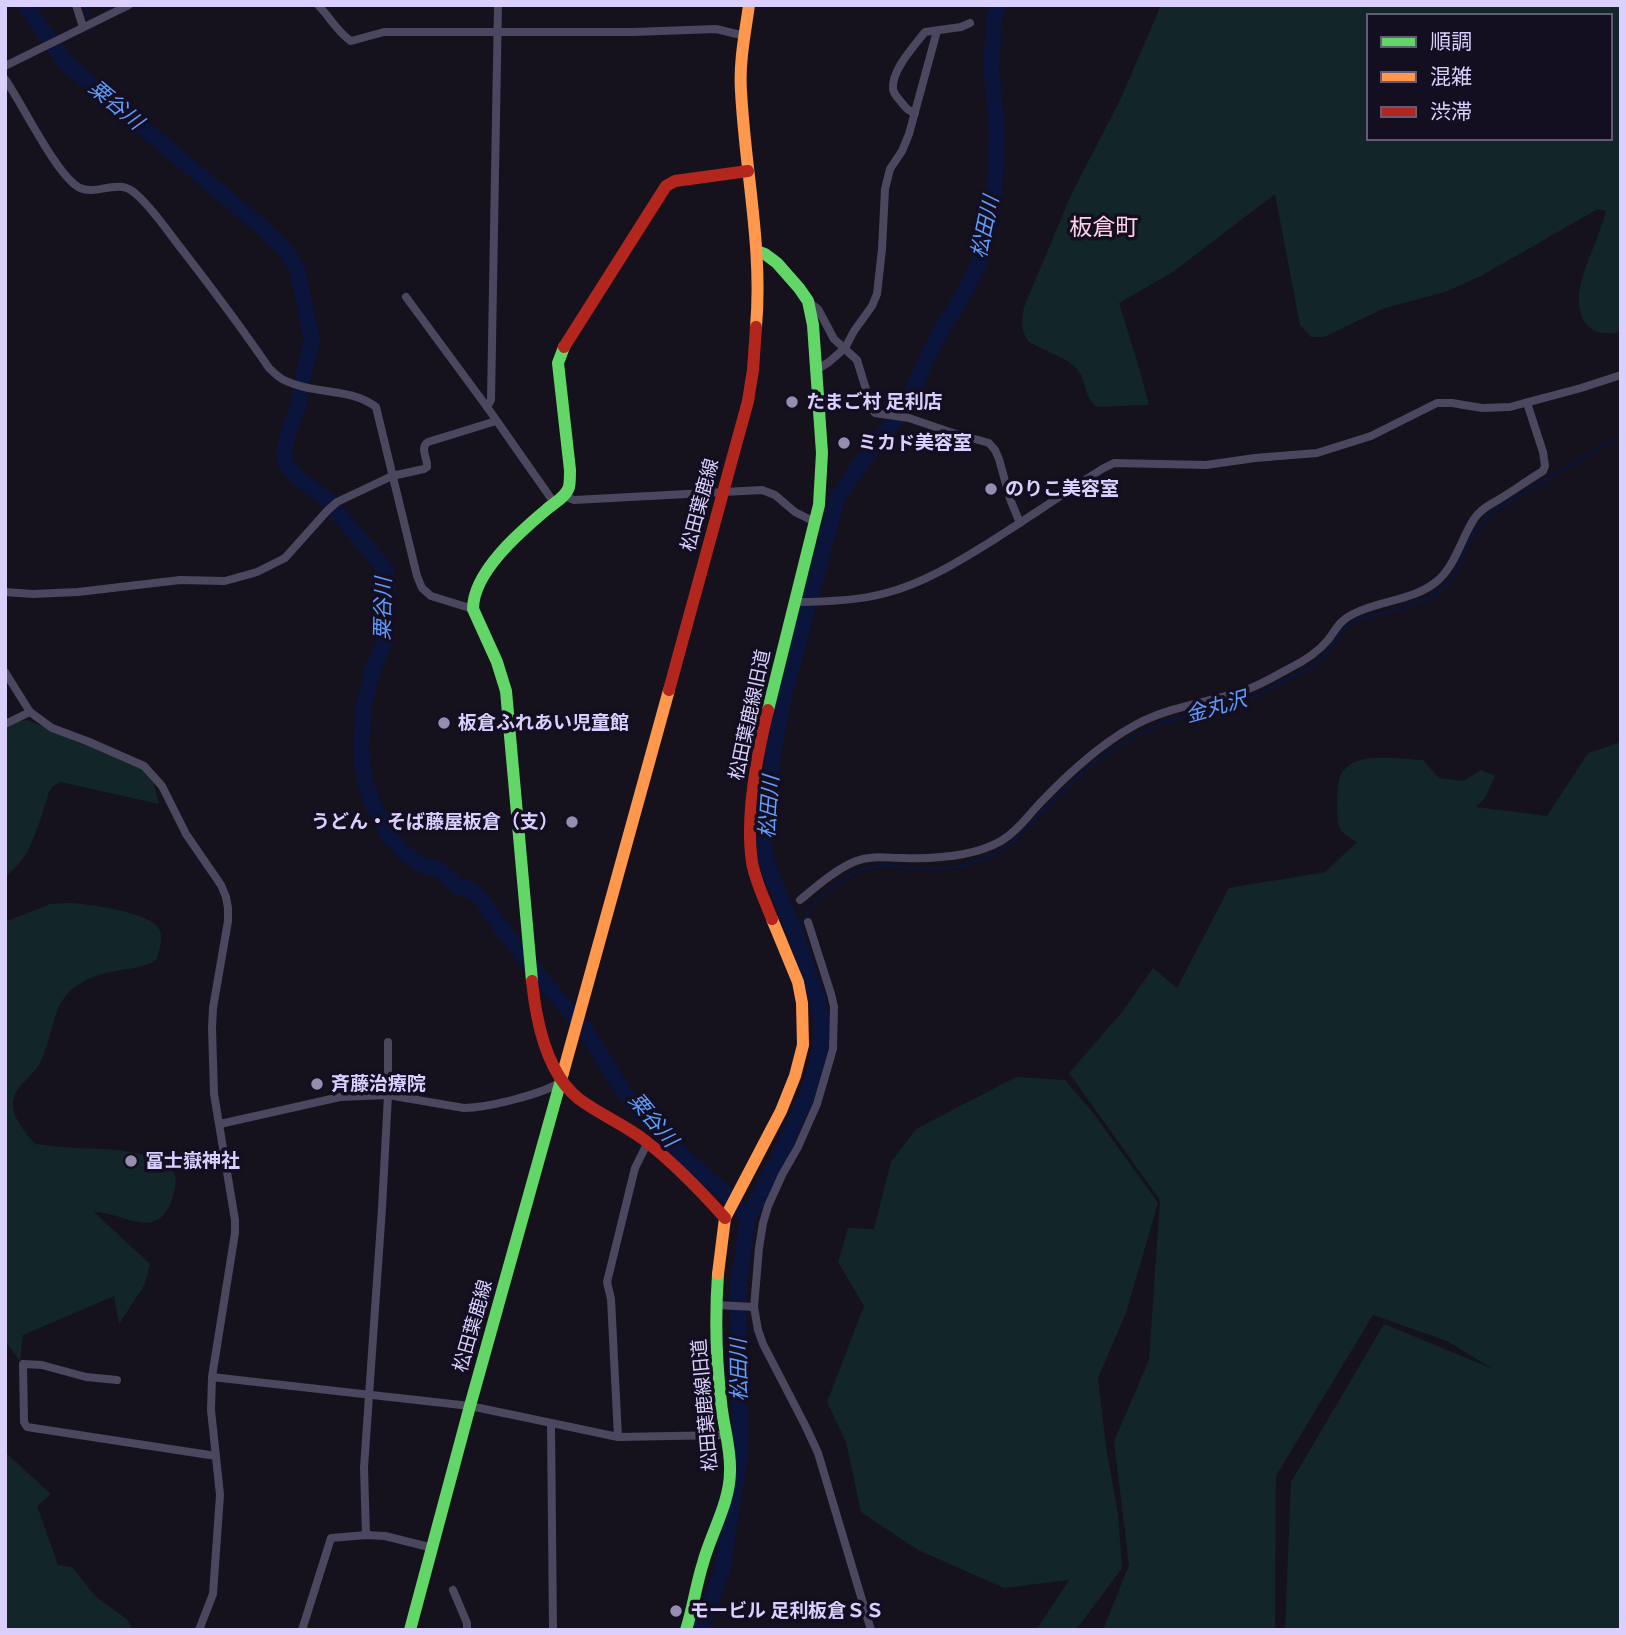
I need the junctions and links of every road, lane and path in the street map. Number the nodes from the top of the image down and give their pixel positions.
1 (75, 5) edge
2 (129, 5) edge
3 (318, 5) edge
4 (498, 5) edge
5 (749, 5) edge
6 (970, 23) dead end
7 (83, 27) junction
8 (937, 31) junction
9 (498, 33) junction
10 (745, 36) junction
11 (5, 66) edge
12 (5, 79) edge
13 (915, 113) junction
14 (748, 171) junction
15 (757, 251) junction
16 (406, 297) dead end
17 (807, 301) junction
18 (845, 348) junction
19 (816, 370) junction
20 (1621, 375) edge
21 (1527, 403) junction
22 (487, 407) junction
23 (496, 421) junction
24 (392, 476) junction
25 (723, 491) junction
26 (559, 500) junction
27 (815, 522) junction
28 (1020, 523) junction
29 (5, 592) edge
30 (796, 602) junction
31 (473, 609) junction
32 (5, 672) edge
33 (30, 712) junction
34 (5, 724) edge
35 (800, 900) dead end
36 (808, 922) dead end
37 (388, 1042) dead end
38 (561, 1082) junction
39 (388, 1095) junction
40 (220, 1124) junction
41 (647, 1143) junction
42 (727, 1216) junction
43 (720, 1305) junction
44 (751, 1306) junction
45 (212, 1377) junction
46 (117, 1380) dead end
47 (369, 1394) junction
48 (470, 1406) junction
49 (551, 1424) junction
50 (726, 1435) junction
51 (618, 1437) junction
52 (216, 1456) junction
53 (366, 1535) junction
54 (433, 1548) junction
55 (453, 1590) dead end
56 (200, 1630) edge
57 (302, 1630) edge
58 (410, 1630) edge
59 (467, 1630) edge
60 (553, 1630) edge
61 (686, 1630) edge
62 (871, 1630) edge

1 - 7 street
2 - 7 street
3 - 9 street
4 - 9 street
5 - 10 street, 松田葉鹿線
6 - 8 street
7 - 11 street
8 - 13 street
8 - 13 street
9 - 10 street
9 - 22 street
10 - 14 street, 松田葉鹿線
12 - 24 street
13 - 18 street
14 - 15 street, 松田葉鹿線
14 - 26 street
15 - 17 street, 松田葉鹿線旧道
15 - 25 street, 松田葉鹿線
16 - 22 street
17 - 18 street
17 - 19 street, 松田葉鹿線旧道
18 - 19 street
18 - 28 street
19 - 27 street, 松田葉鹿線旧道
20 - 21 street
21 - 28 street
21 - 35 street
22 - 23 street
23 - 24 street
23 - 26 street
24 - 29 street
24 - 31 street
25 - 26 street
25 - 27 street
25 - 38 street, 松田葉鹿線
26 - 31 street
27 - 30 street, 松田葉鹿線旧道
28 - 30 street
30 - 42 street, 松田葉鹿線旧道
31 - 38 street
32 - 33 street
33 - 34 street
33 - 40 street
36 - 44 street
37 - 39 street
38 - 39 street
38 - 41 street
38 - 48 street, 松田葉鹿線
39 - 40 street
39 - 47 street
40 - 45 street
41 - 42 street
41 - 51 street
42 - 43 street, 松田葉鹿線旧道
43 - 44 street
43 - 50 street, 松田葉鹿線旧道
44 - 62 street
45 - 47 street
45 - 52 street
46 - 52 street
47 - 48 street
47 - 53 street
48 - 49 street
48 - 54 street, 松田葉鹿線
49 - 51 street
49 - 60 street
50 - 51 street
50 - 61 street, 松田葉鹿線旧道
52 - 56 street
53 - 54 street
53 - 57 street
54 - 58 street, 松田葉鹿線
55 - 59 street

